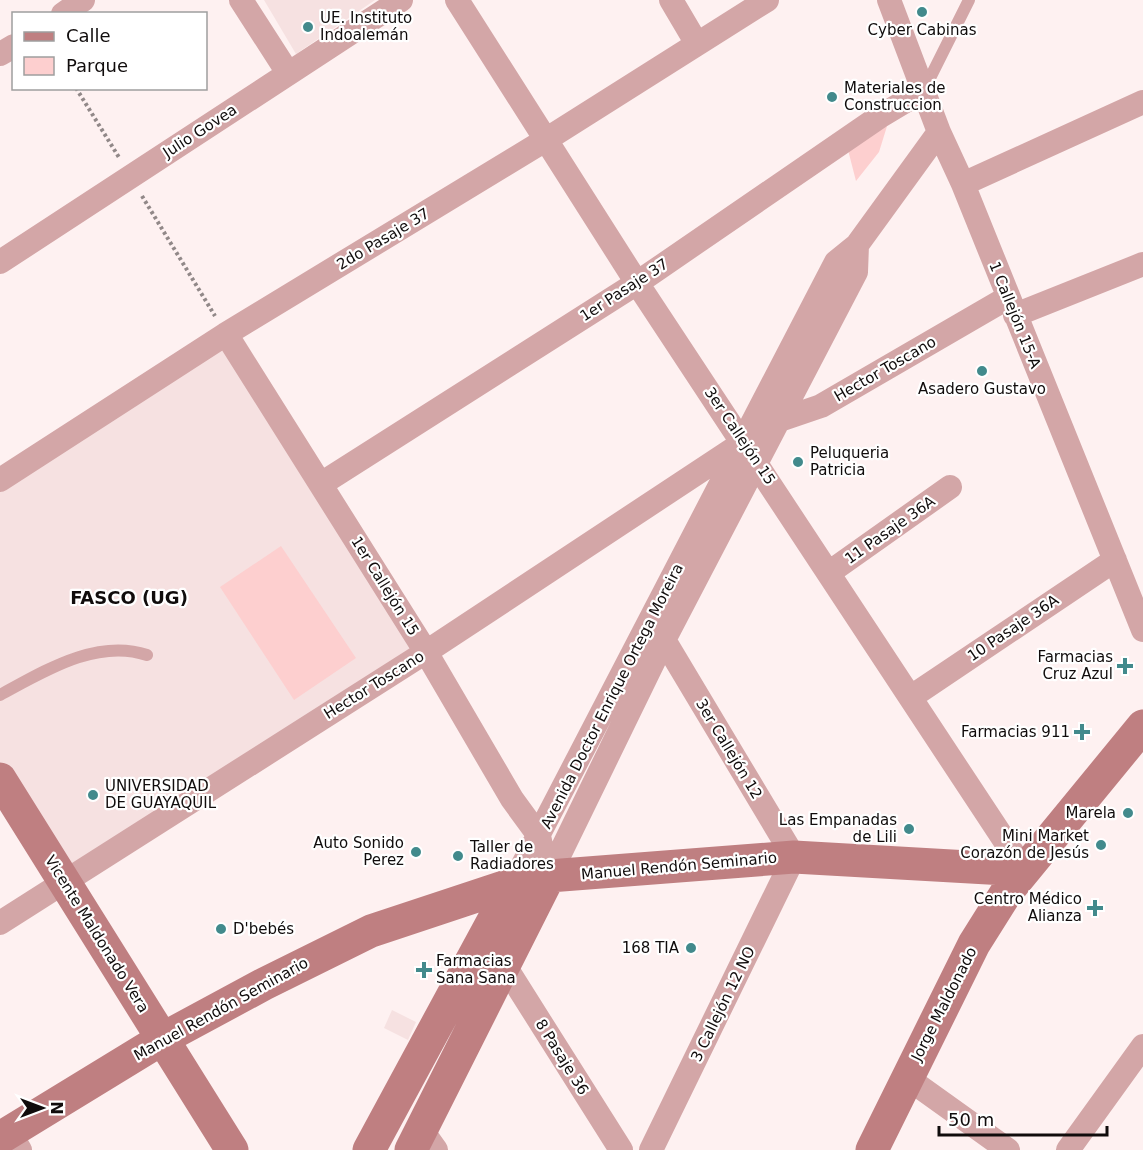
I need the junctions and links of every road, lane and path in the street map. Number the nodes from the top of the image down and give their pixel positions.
1 (83, 0) edge
2 (241, 0) edge
3 (400, 0) edge
4 (456, 0) edge
5 (671, 0) edge
6 (767, 0) edge
7 (890, 0) edge
8 (969, 0) edge
9 (66, 12) edge
10 (697, 44) junction
11 (288, 73) junction
12 (77, 90) edge
13 (924, 90) junction
14 (1143, 102) edge
15 (939, 132) junction
16 (547, 139) junction
17 (130, 177) junction
18 (963, 184) junction
19 (0, 261) edge
20 (1143, 264) edge
21 (637, 283) junction
22 (1011, 306) junction
23 (226, 334) junction
24 (766, 421) junction
25 (750, 451) junction
26 (0, 480) edge
27 (321, 484) junction
28 (950, 487) dead end
29 (1115, 560) junction
30 (830, 572) junction
31 (1143, 630) edge
32 (664, 640) junction
33 (426, 652) junction
34 (147, 655) dead end
35 (0, 695) edge
36 (911, 697) junction
37 (1143, 726) edge
38 (0, 779) edge
39 (539, 836) junction
40 (794, 857) junction
41 (1024, 870) junction
42 (549, 876) junction
43 (64, 882) junction
44 (513, 884) junction
45 (0, 923) edge
46 (503, 963) junction
47 (162, 1039) junction
48 (1143, 1046) edge
49 (906, 1077) junction
50 (10, 1140) edge
51 (423, 1143) edge
52 (232, 1150) edge
53 (369, 1150) edge
54 (621, 1150) edge
55 (651, 1150) edge
56 (872, 1150) edge
57 (1008, 1150) edge
58 (1068, 1150) edge

1 - 9 street
2 - 11 street
3 - 11 street, Julio Govea
4 - 16 street, 3er Callejón 15
5 - 10 street
6 - 10 street, 2do Pasaje 37
7 - 13 street, 1 Callejón 15-A
8 - 13 lane
10 - 16 street, 2do Pasaje 37
11 - 17 street, Julio Govea
12 - 17 path
13 - 15 street, 1 Callejón 15-A
13 - 21 street, 1er Pasaje 37
14 - 18 street
15 - 18 street, 1 Callejón 15-A
15 - 24 street, Avenida Doctor Enrique Ortega Moreira
16 - 21 street, 3er Callejón 15
16 - 23 street, 2do Pasaje 37
17 - 19 street, Julio Govea
17 - 23 path
18 - 22 street, 1 Callejón 15-A
20 - 22 street, Hector Toscano
21 - 25 street, 3er Callejón 15
21 - 27 street, 1er Pasaje 37
22 - 24 street, Hector Toscano
22 - 29 street, 1 Callejón 15-A
23 - 26 street, 2do Pasaje 37
23 - 27 street, 1er Callejón 15
24 - 25 street, Avenida Doctor Enrique Ortega Moreira
25 - 30 street, 3er Callejón 15
25 - 32 street, Avenida Doctor Enrique Ortega Moreira
25 - 33 street, Hector Toscano
25 - 39 street, Avenida Doctor Enrique Ortega Moreira
27 - 33 street, 1er Callejón 15
28 - 30 street, 11 Pasaje 36A
29 - 31 street, 1 Callejón 15-A
29 - 36 street, 10 Pasaje 36A
30 - 36 street, 3er Callejón 15
32 - 40 street, 3er Callejón 12
32 - 42 street, Avenida Doctor Enrique Ortega Moreira
33 - 39 street, 1er Callejón 15
33 - 43 street, Hector Toscano
34 - 35 lane
36 - 41 street, 3er Callejón 15
37 - 41 street, Jorge Maldonado
38 - 43 street, Vicente Maldonado Vera
39 - 42 street, 1er Callejón 15
39 - 44 street, Avenida Doctor Enrique Ortega Moreira
40 - 41 street, Manuel Rendón Seminario
40 - 42 street, Manuel Rendón Seminario
40 - 55 street, 3 Callejón 12 NO
41 - 49 street, Jorge Maldonado
42 - 44 street, Manuel Rendón Seminario
42 - 46 street, Avenida Doctor Enrique Ortega Moreira
43 - 45 street, Hector Toscano
43 - 47 street, Vicente Maldonado Vera
44 - 47 street, Manuel Rendón Seminario
44 - 53 street, Avenida Doctor Enrique Ortega Moreira
46 - 51 street, Avenida Doctor Enrique Ortega Moreira
46 - 54 street, 8 Pasaje 36
47 - 50 street, Manuel Rendón Seminario
47 - 52 street, Vicente Maldonado Vera
48 - 58 street
49 - 56 street, Jorge Maldonado
49 - 57 street

